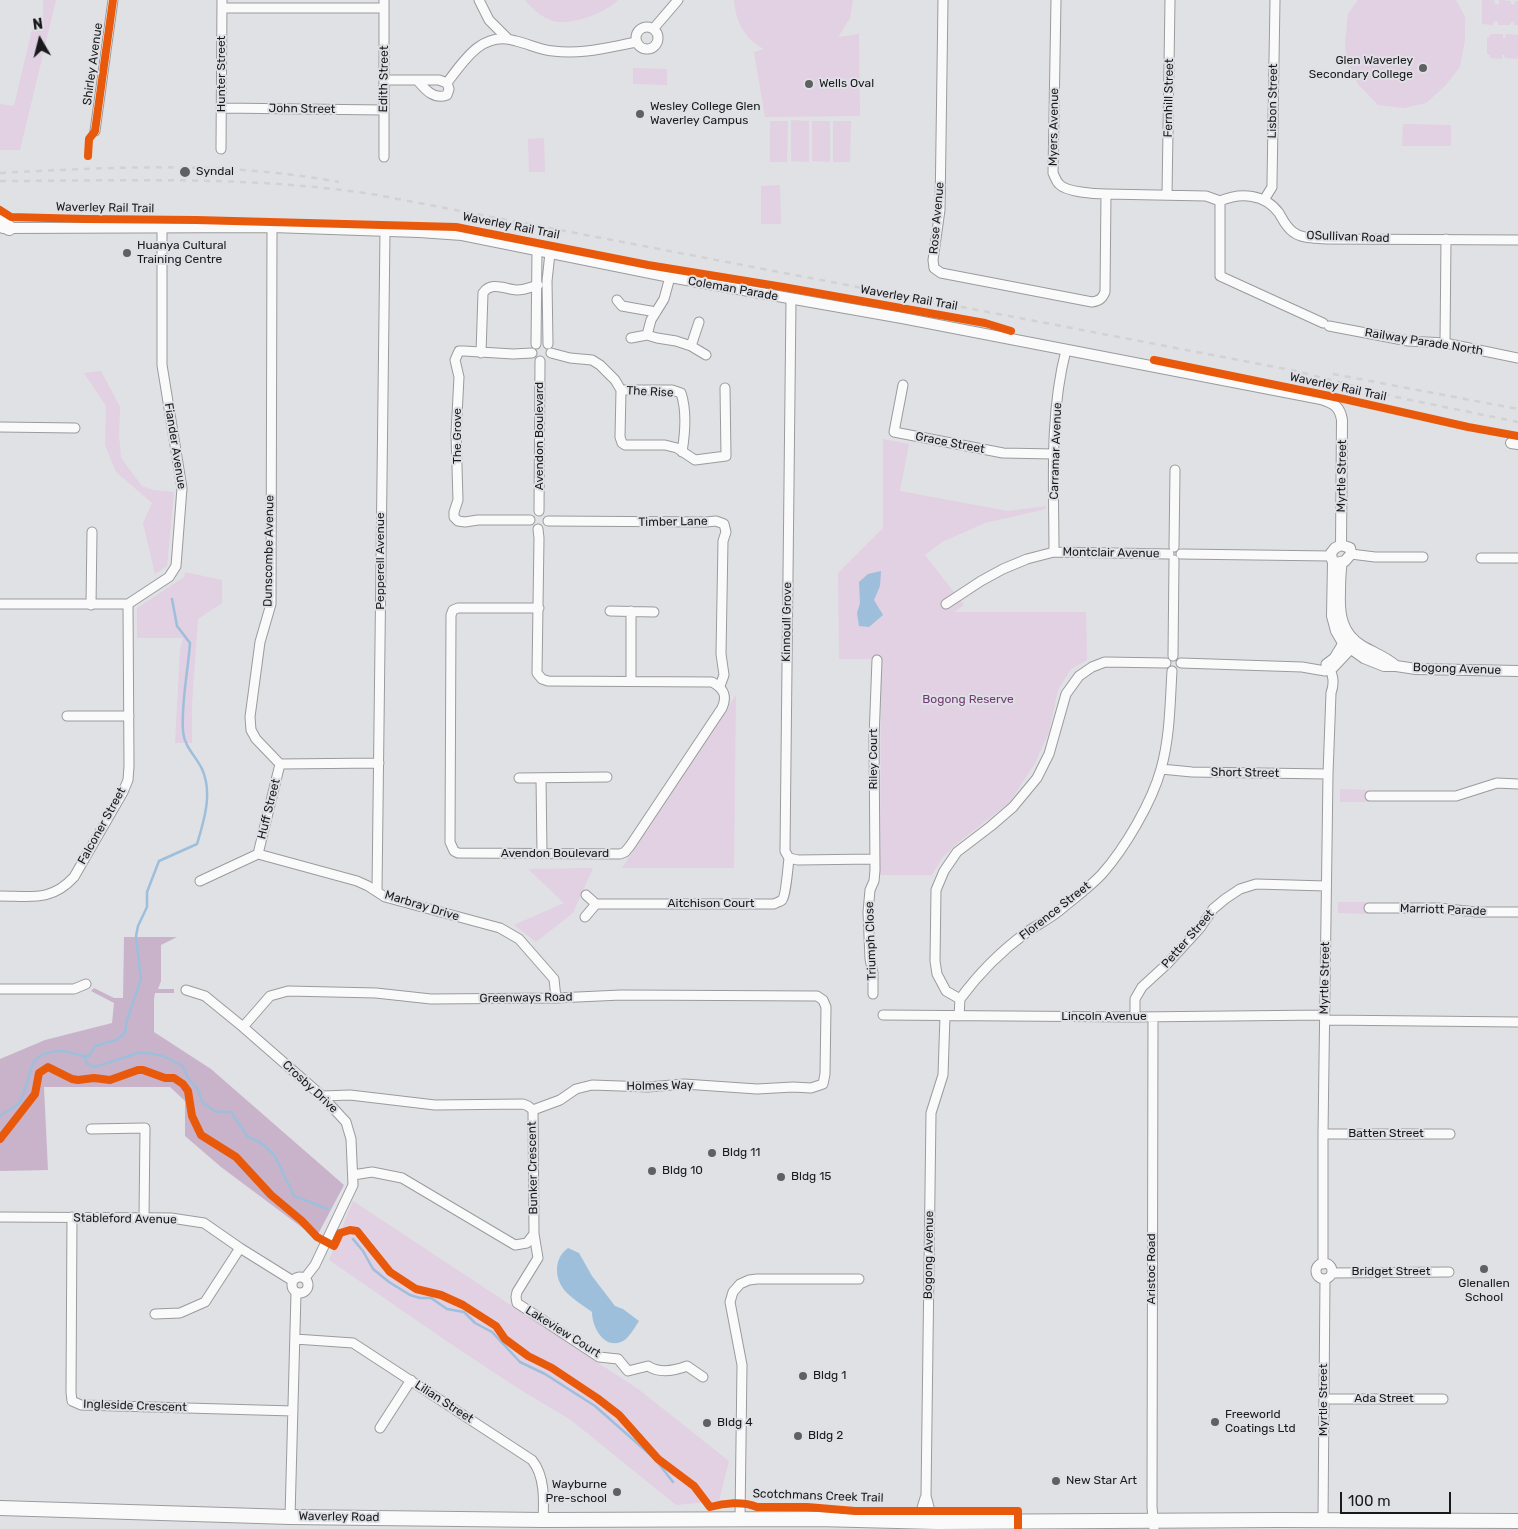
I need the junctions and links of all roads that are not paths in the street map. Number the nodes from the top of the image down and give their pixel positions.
1 (113, 0) edge
2 (479, 0) edge
3 (678, 0) edge
4 (943, 0) edge
5 (1056, 0) edge
6 (1170, 0) edge
7 (1275, 0) edge
8 (222, 4) edge
9 (384, 4) edge
10 (654, 28) junction
11 (507, 38) junction
12 (637, 42) junction
13 (384, 80) junction
14 (417, 80) junction
15 (447, 83) junction
16 (222, 108) junction
17 (383, 110) junction
18 (95, 131) dead end
19 (221, 149) dead end
20 (384, 157) dead end
21 (1106, 194) junction
22 (1167, 195) junction
23 (1264, 200) junction
24 (1220, 201) junction
25 (3, 225) edge
26 (162, 226) junction
27 (272, 226) junction
28 (385, 231) junction
29 (1446, 239) junction
30 (1518, 240) edge
31 (537, 251) junction
32 (550, 253) junction
33 (670, 277) junction
34 (538, 285) junction
35 (617, 300) dead end
36 (791, 300) junction
37 (656, 312) junction
38 (699, 322) dead end
39 (647, 335) junction
40 (631, 338) dead end
41 (1445, 343) junction
42 (536, 344) junction
43 (691, 346) junction
44 (549, 349) junction
45 (1066, 350) junction
46 (481, 353) junction
47 (532, 353) junction
48 (706, 355) dead end
49 (1518, 358) edge
50 (540, 361) junction
51 (903, 385) dead end
52 (725, 388) dead end
53 (621, 390) junction
54 (1338, 408) joint
55 (0, 427) edge
56 (76, 428) dead end
57 (682, 452) junction
58 (1054, 454) junction
59 (1175, 470) dead end
60 (539, 511) junction
61 (530, 520) junction
62 (548, 521) junction
63 (538, 529) junction
64 (92, 532) dead end
65 (1341, 545) junction
66 (1054, 552) junction
67 (1175, 554) junction
68 (1351, 554) junction
69 (1422, 557) dead end
70 (1481, 558) dead end
71 (1518, 558) edge
72 (1335, 560) junction
73 (0, 604) edge
74 (128, 604) junction
75 (946, 604) dead end
76 (91, 605) junction
77 (538, 608) junction
78 (610, 611) dead end
79 (631, 611) junction
80 (654, 612) dead end
81 (1347, 646) junction
82 (1173, 656) junction
83 (877, 660) dead end
84 (1166, 663) junction
85 (1181, 663) junction
86 (1396, 666) junction
87 (1326, 667) junction
88 (1172, 671) junction
89 (1518, 671) edge
90 (631, 681) junction
91 (720, 686) junction
92 (67, 716) dead end
93 (129, 716) junction
94 (379, 763) junction
95 (280, 764) junction
96 (1161, 769) junction
97 (1328, 774) junction
98 (607, 777) dead end
99 (519, 778) dead end
100 (541, 778) junction
101 (1518, 784) edge
102 (1370, 796) dead end
103 (258, 854) junction
104 (542, 854) junction
105 (789, 858) junction
106 (874, 859) junction
107 (200, 881) dead end
108 (1326, 886) junction
109 (377, 891) junction
110 (586, 895) dead end
111 (0, 896) edge
112 (596, 904) junction
113 (1368, 908) dead end
114 (1518, 912) edge
115 (585, 917) dead end
116 (86, 984) dead end
117 (0, 989) edge
118 (186, 990) dead end
119 (873, 994) dead end
120 (556, 998) junction
121 (960, 999) junction
122 (883, 1015) dead end
123 (945, 1016) junction
124 (959, 1016) junction
125 (1135, 1017) junction
126 (1153, 1017) junction
127 (1325, 1017) junction
128 (1518, 1022) edge
129 (242, 1027) junction
130 (822, 1084) joint
131 (322, 1096) junction
132 (532, 1110) junction
133 (91, 1129) dead end
134 (1323, 1134) junction
135 (1450, 1134) dead end
136 (353, 1175) junction
137 (0, 1217) edge
138 (72, 1217) junction
139 (144, 1218) junction
140 (534, 1234) junction
141 (240, 1248) junction
142 (1324, 1264) junction
143 (1449, 1272) dead end
144 (1329, 1276) junction
145 (305, 1278) junction
146 (859, 1279) dead end
147 (293, 1281) junction
148 (296, 1293) junction
149 (155, 1314) dead end
150 (295, 1339) junction
151 (703, 1377) dead end
152 (411, 1380) junction
153 (1324, 1398) junction
154 (1443, 1399) dead end
155 (293, 1411) junction
156 (380, 1428) dead end
157 (926, 1496) junction
158 (0, 1508) edge
159 (290, 1516) junction
160 (740, 1519) junction
161 (542, 1520) junction
162 (1323, 1520) junction
163 (910, 1521) junction
164 (1518, 1521) edge
165 (937, 1522) junction
166 (569, 1524) edge
167 (818, 1524) edge
168 (1153, 1525) edge

1 - 18 street, Shirley Avenue
2 - 11 street
3 - 10 street
4 - 21 street, Rose Avenue
5 - 21 street, Myers Avenue
6 - 22 street, Fernhill Street
7 - 23 street, Lisbon Street
8 - 9 street
8 - 16 street, Hunter Street
9 - 13 street, Edith Street
10 - 12 street
10 - 12 street
11 - 12 street
11 - 15 street
13 - 14 street
13 - 17 street, Edith Street
14 - 15 street
14 - 15 street
16 - 17 street, John Street
16 - 19 street, Hunter Street
17 - 20 street, Edith Street
21 - 22 street
22 - 24 street
23 - 24 street
23 - 29 street, OSullivan Road
24 - 41 street, Railway Parade North
25 - 26 street, Coleman Parade
26 - 27 street, Coleman Parade
26 - 74 street, Fiander Avenue
27 - 28 street, Coleman Parade
27 - 95 street, Dunscombe Avenue
28 - 31 street, Coleman Parade
28 - 94 street, Pepperell Avenue
29 - 30 street, OSullivan Road
29 - 41 street
31 - 32 street, Coleman Parade
31 - 34 street
32 - 33 street, Coleman Parade
32 - 44 street
33 - 36 street, Coleman Parade
33 - 37 street
34 - 42 street
34 - 46 street
35 - 37 street
36 - 45 street, Coleman Parade
36 - 105 street, Kinnoull Grove
37 - 39 street
38 - 43 street
39 - 40 street
39 - 43 street
41 - 49 street, Railway Parade North
42 - 44 street
42 - 47 street
43 - 48 street
44 - 50 street
44 - 53 street, The Rise
45 - 54 street, Coleman Parade
45 - 58 street, Carramar Avenue
46 - 47 street, The Grove
46 - 61 street, The Grove
47 - 50 street
50 - 60 street, Avendon Boulevard
51 - 58 street, Grace Street
52 - 57 street, The Rise
53 - 57 street, The Rise
53 - 57 street, The Rise
54 - 65 street, Myrtle Street
55 - 56 street
58 - 66 street, Carramar Avenue
59 - 67 street
60 - 61 street
60 - 62 street
61 - 63 street
62 - 63 street
62 - 91 street, Timber Lane
63 - 77 street
64 - 76 street
65 - 68 street
65 - 72 street
66 - 67 street, Montclair Avenue
66 - 75 street, Montclair Avenue
67 - 72 street, Montclair Avenue
67 - 82 street
68 - 69 street
68 - 72 street
70 - 71 street
72 - 81 street
72 - 86 street, Bogong Avenue
73 - 76 street
74 - 76 street
74 - 93 street, Falconer Street
77 - 90 street
77 - 104 street, Avendon Boulevard
78 - 79 street
79 - 80 street
79 - 90 street
81 - 86 street, Bogong Avenue
81 - 87 street
82 - 84 street
82 - 85 street
83 - 106 street, Riley Court
84 - 88 street
84 - 121 street
85 - 87 street
85 - 88 street
86 - 89 street, Bogong Avenue
87 - 97 street, Myrtle Street
88 - 96 street, Florence Street
90 - 91 street
91 - 104 street, Avendon Boulevard
92 - 93 street
93 - 111 street, Falconer Street
94 - 95 street
94 - 109 street, Pepperell Avenue
95 - 103 street, Huff Street
96 - 97 street, Short Street
96 - 121 street, Florence Street
97 - 108 street, Myrtle Street
98 - 100 street
99 - 100 street
100 - 104 street
101 - 102 street
103 - 107 street
103 - 109 street, Marbray Drive
105 - 106 street
105 - 112 street, Aitchison Court
106 - 119 street, Triumph Close
108 - 125 street, Petter Street
108 - 127 street, Myrtle Street
109 - 120 street, Marbray Drive
110 - 112 street
112 - 115 street
113 - 114 street, Marriott Parade
116 - 117 street
118 - 129 street, Crosby Drive
120 - 129 street, Greenways Road
120 - 130 street, Greenways Road
121 - 124 street
122 - 123 street, Lincoln Avenue
123 - 124 street, Lincoln Avenue
123 - 157 street, Bogong Avenue
124 - 125 street, Lincoln Avenue
125 - 126 street, Lincoln Avenue
126 - 127 street, Lincoln Avenue
126 - 168 street, Aristoc Road
127 - 128 street, Lincoln Avenue
127 - 134 street, Myrtle Street
129 - 131 street, Crosby Drive
130 - 132 street, Holmes Way
131 - 132 street, Bunker Crescent
131 - 136 street, Crosby Drive
132 - 140 street, Bunker Crescent
133 - 139 street
134 - 135 street, Batten Street
134 - 142 street, Myrtle Street
136 - 140 street
136 - 145 street, Crosby Drive
137 - 138 street, Stableford Avenue
138 - 139 street, Stableford Avenue
138 - 155 street, Ingleside Crescent
139 - 141 street, Stableford Avenue
140 - 151 street, Lakeview Court
141 - 147 street, Stableford Avenue
141 - 149 street
142 - 144 street
142 - 144 street
143 - 144 street, Bridget Street
144 - 153 street, Myrtle Street
145 - 147 street
145 - 148 street
146 - 160 street
147 - 148 street
148 - 150 street
150 - 152 street, Lilian Street
150 - 155 street
152 - 156 street
152 - 161 street, Lilian Street
153 - 154 street, Ada Street
153 - 162 street, Myrtle Street
155 - 159 street
157 - 163 street, Bogong Avenue
157 - 165 street, Bogong Avenue
158 - 159 main road, Waverley Road
159 - 161 main road, Waverley Road
160 - 166 main road, Waverley Road
160 - 167 main road, Waverley Road
161 - 166 main road, Waverley Road
162 - 164 main road, Waverley Road
162 - 168 main road, Waverley Road
163 - 165 main road, Waverley Road
163 - 167 main road, Waverley Road
165 - 168 main road, Waverley Road

